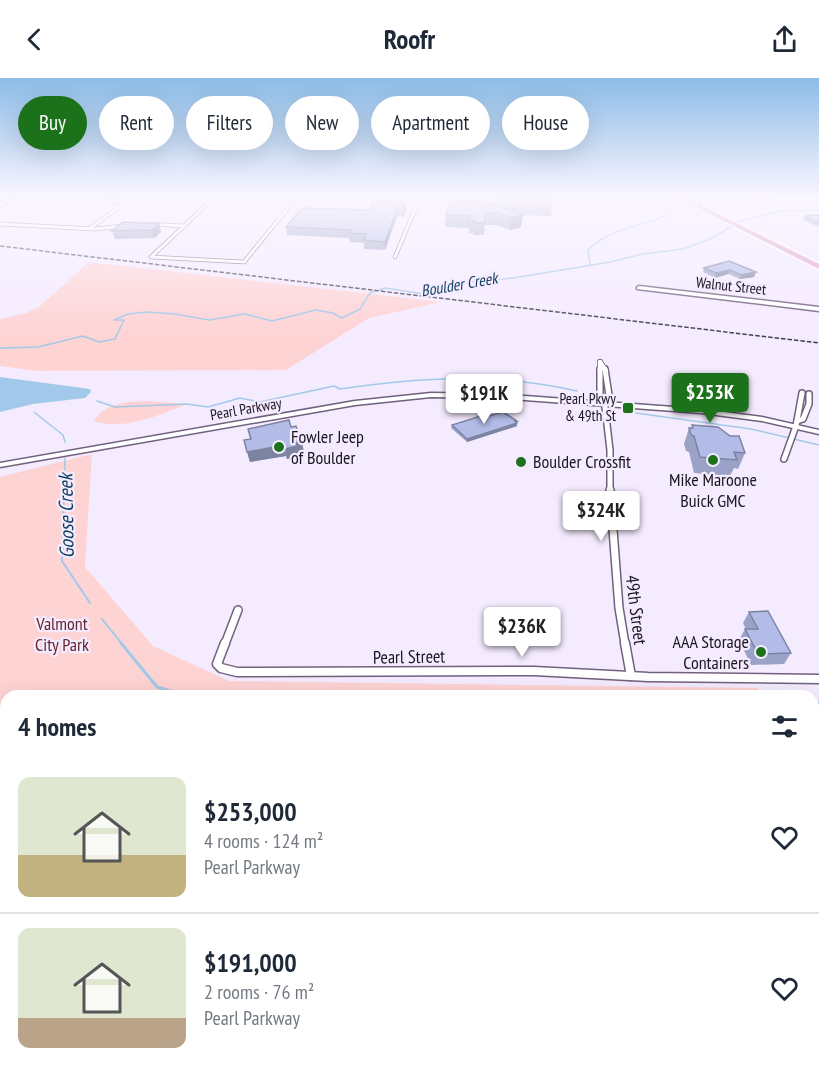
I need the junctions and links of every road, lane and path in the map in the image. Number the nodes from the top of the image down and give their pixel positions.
1 (164, 244) edge
2 (259, 244) edge
3 (401, 244) edge
4 (774, 244) edge
5 (395, 257) dead end
6 (819, 266) edge
7 (639, 288) dead end
8 (819, 309) edge
9 (802, 393) dead end
10 (809, 394) dead end
11 (604, 401) junction
12 (795, 427) junction
13 (819, 427) edge
14 (819, 432) edge
15 (784, 459) dead end
16 (0, 465) edge
17 (238, 610) dead end
18 (631, 676) junction
19 (819, 679) edge

1 - 2 street
3 - 5 street
4 - 6 highway
7 - 8 main road, Walnut Street
9 - 12 street
10 - 12 street
11 - 11 street
11 - 12 main road, Pearl Parkway
11 - 16 main road, Pearl Parkway
11 - 18 street, 49th Street
12 - 13 main road, Pearl Parkway
12 - 14 main road, Pearl Parkway
12 - 15 street
17 - 18 street, Pearl Street
18 - 19 street, Pearl Street

